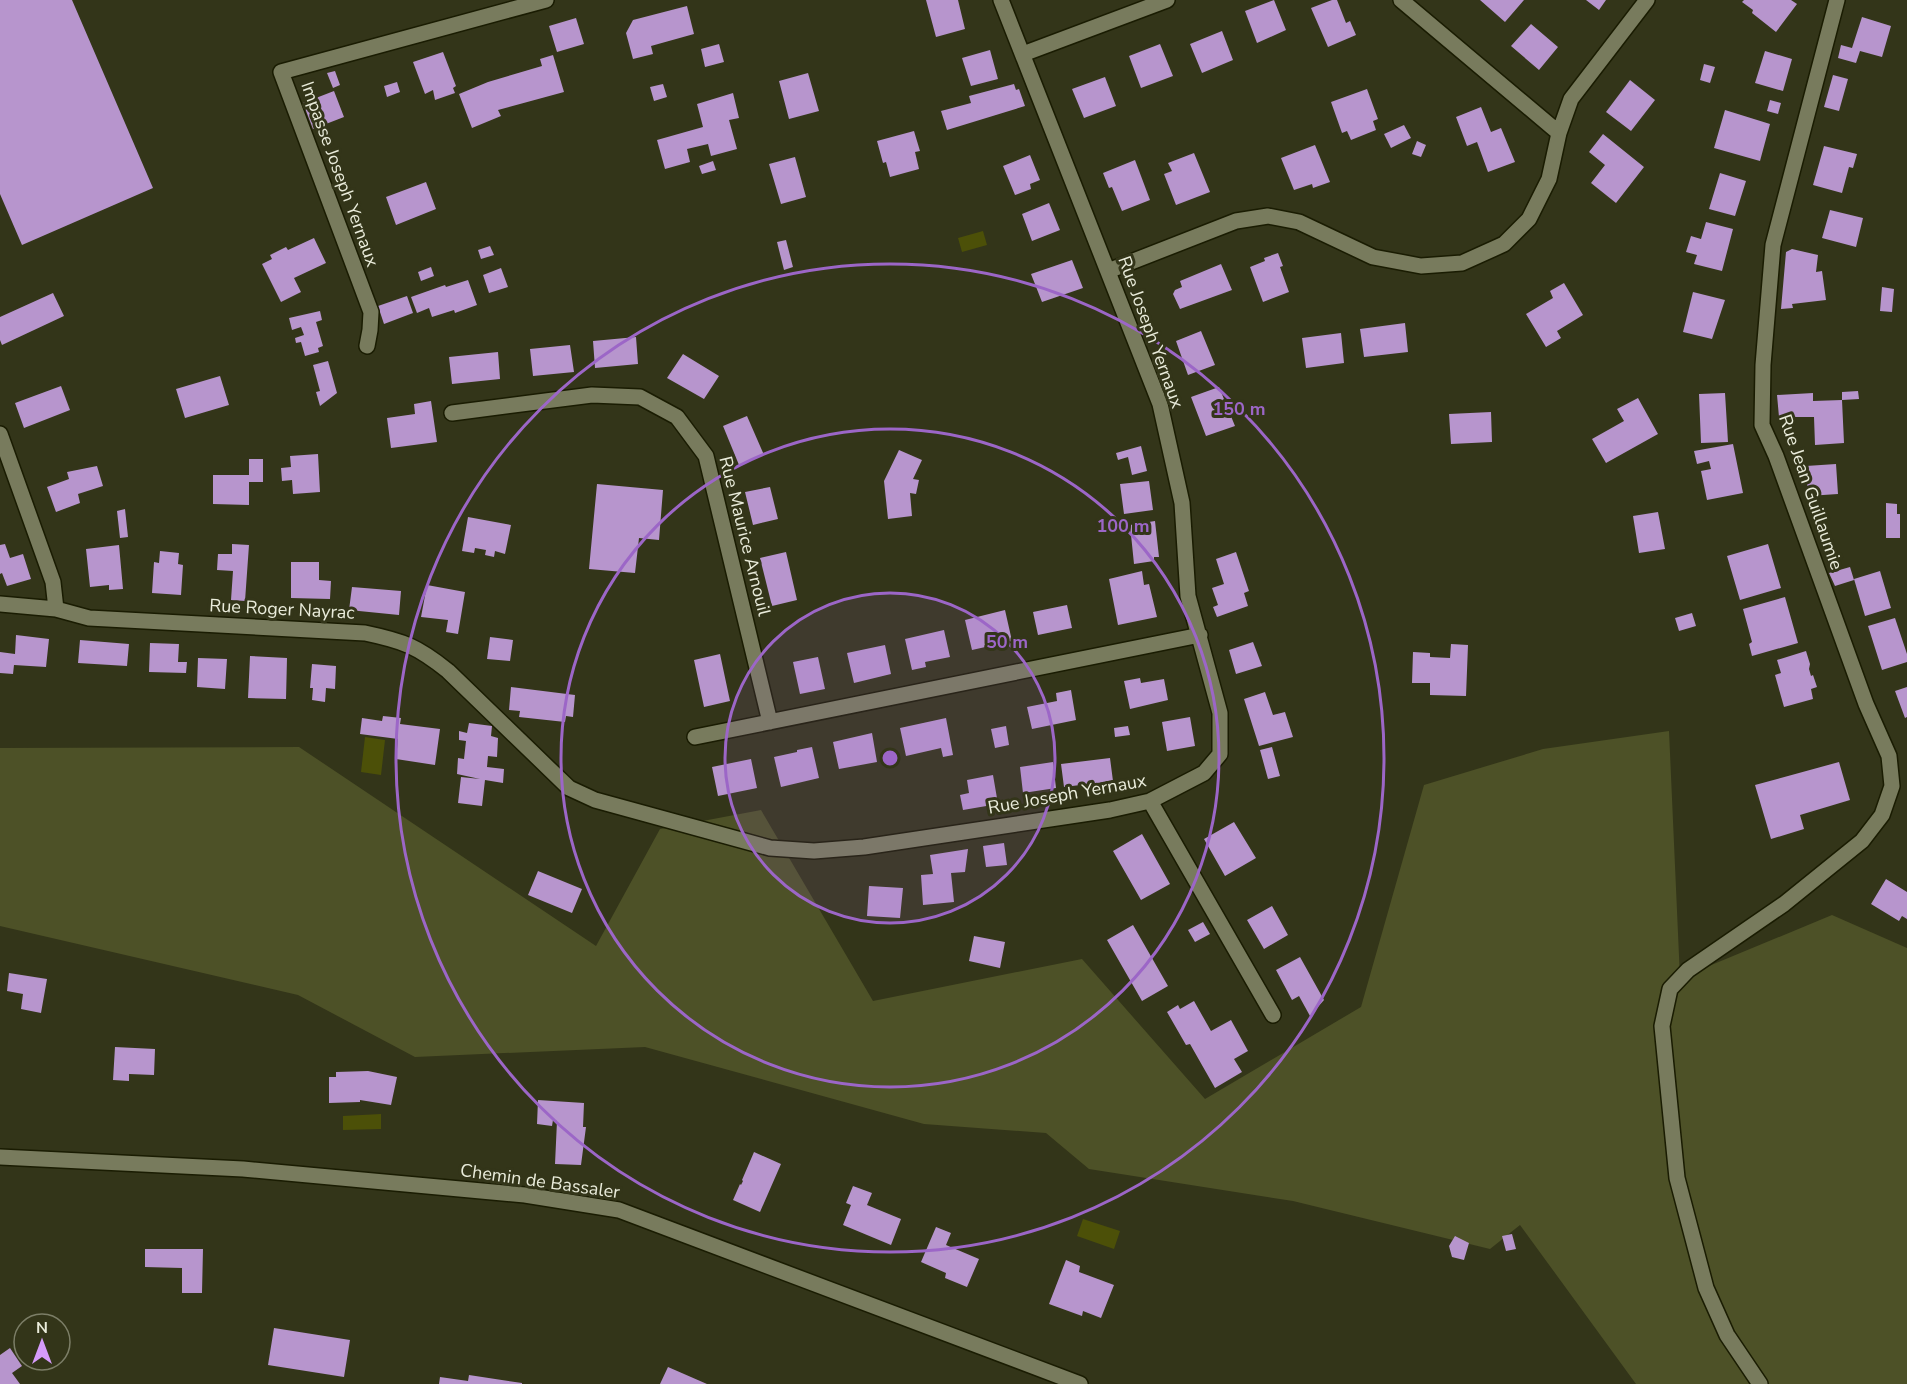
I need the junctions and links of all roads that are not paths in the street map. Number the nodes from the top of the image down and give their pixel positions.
1 (546, 0) edge
2 (1001, 0) edge
3 (1167, 0) edge
4 (1401, 0) edge
5 (1647, 0) edge
6 (1837, 0) edge
7 (1023, 54) junction
8 (1559, 133) junction
9 (1108, 271) junction
10 (367, 346) dead end
11 (452, 413) dead end
12 (0, 434) edge
13 (0, 604) edge
14 (56, 609) junction
15 (1200, 635) junction
16 (483, 705) joint
17 (771, 722) junction
18 (695, 737) dead end
19 (1150, 801) junction
20 (1273, 1015) dead end
21 (0, 1157) edge
22 (1080, 1384) edge
23 (1760, 1384) edge

1 - 10 street, Impasse Joseph Yernaux
2 - 7 street, Rue Joseph Yernaux
3 - 7 street
4 - 8 street
5 - 8 street
6 - 23 street, Rue Jean Guillaumie
7 - 9 street, Rue Joseph Yernaux
8 - 9 street
9 - 15 street, Rue Joseph Yernaux
11 - 17 street, Rue Maurice Arnouil
12 - 14 street
13 - 14 street, Rue Roger Nayrac
14 - 16 street, Rue Roger Nayrac
15 - 17 street
15 - 19 street, Rue Joseph Yernaux
16 - 19 street, Rue Joseph Yernaux
17 - 18 street
19 - 20 street
21 - 22 street, Chemin de Bassaler

